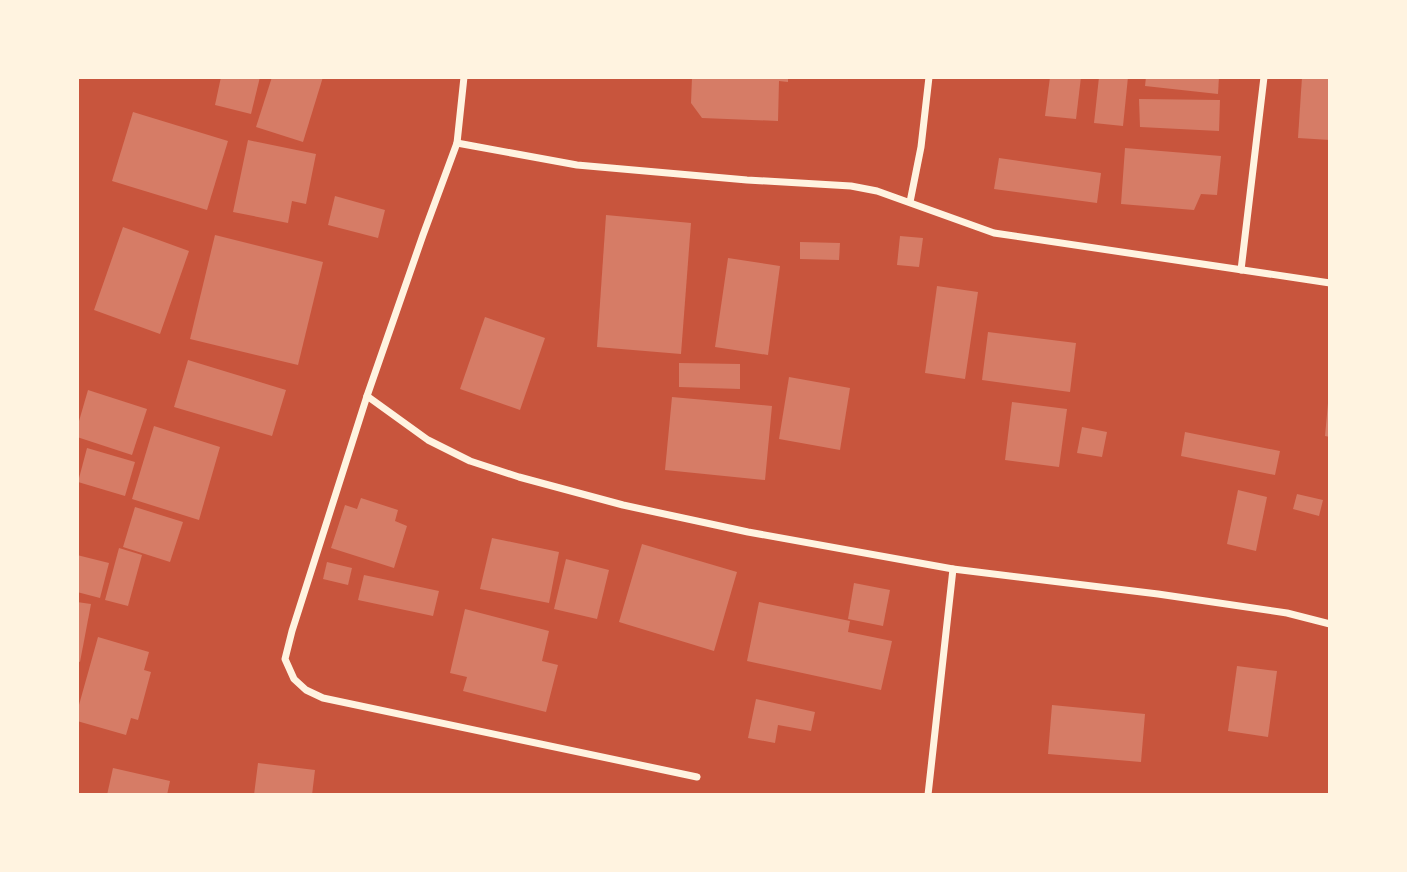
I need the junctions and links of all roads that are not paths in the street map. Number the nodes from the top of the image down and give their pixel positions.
1 (464, 77) edge
2 (929, 77) edge
3 (1264, 77) edge
4 (457, 143) junction
5 (910, 202) junction
6 (1241, 270) junction
7 (1330, 283) edge
8 (367, 396) junction
9 (953, 569) junction
10 (1330, 624) edge
11 (696, 777) dead end
12 (928, 795) edge

1 - 4 street
2 - 5 street
3 - 6 street
4 - 5 street
4 - 8 street
5 - 6 street
6 - 7 street
8 - 9 street
8 - 11 street
9 - 10 street
9 - 12 street

